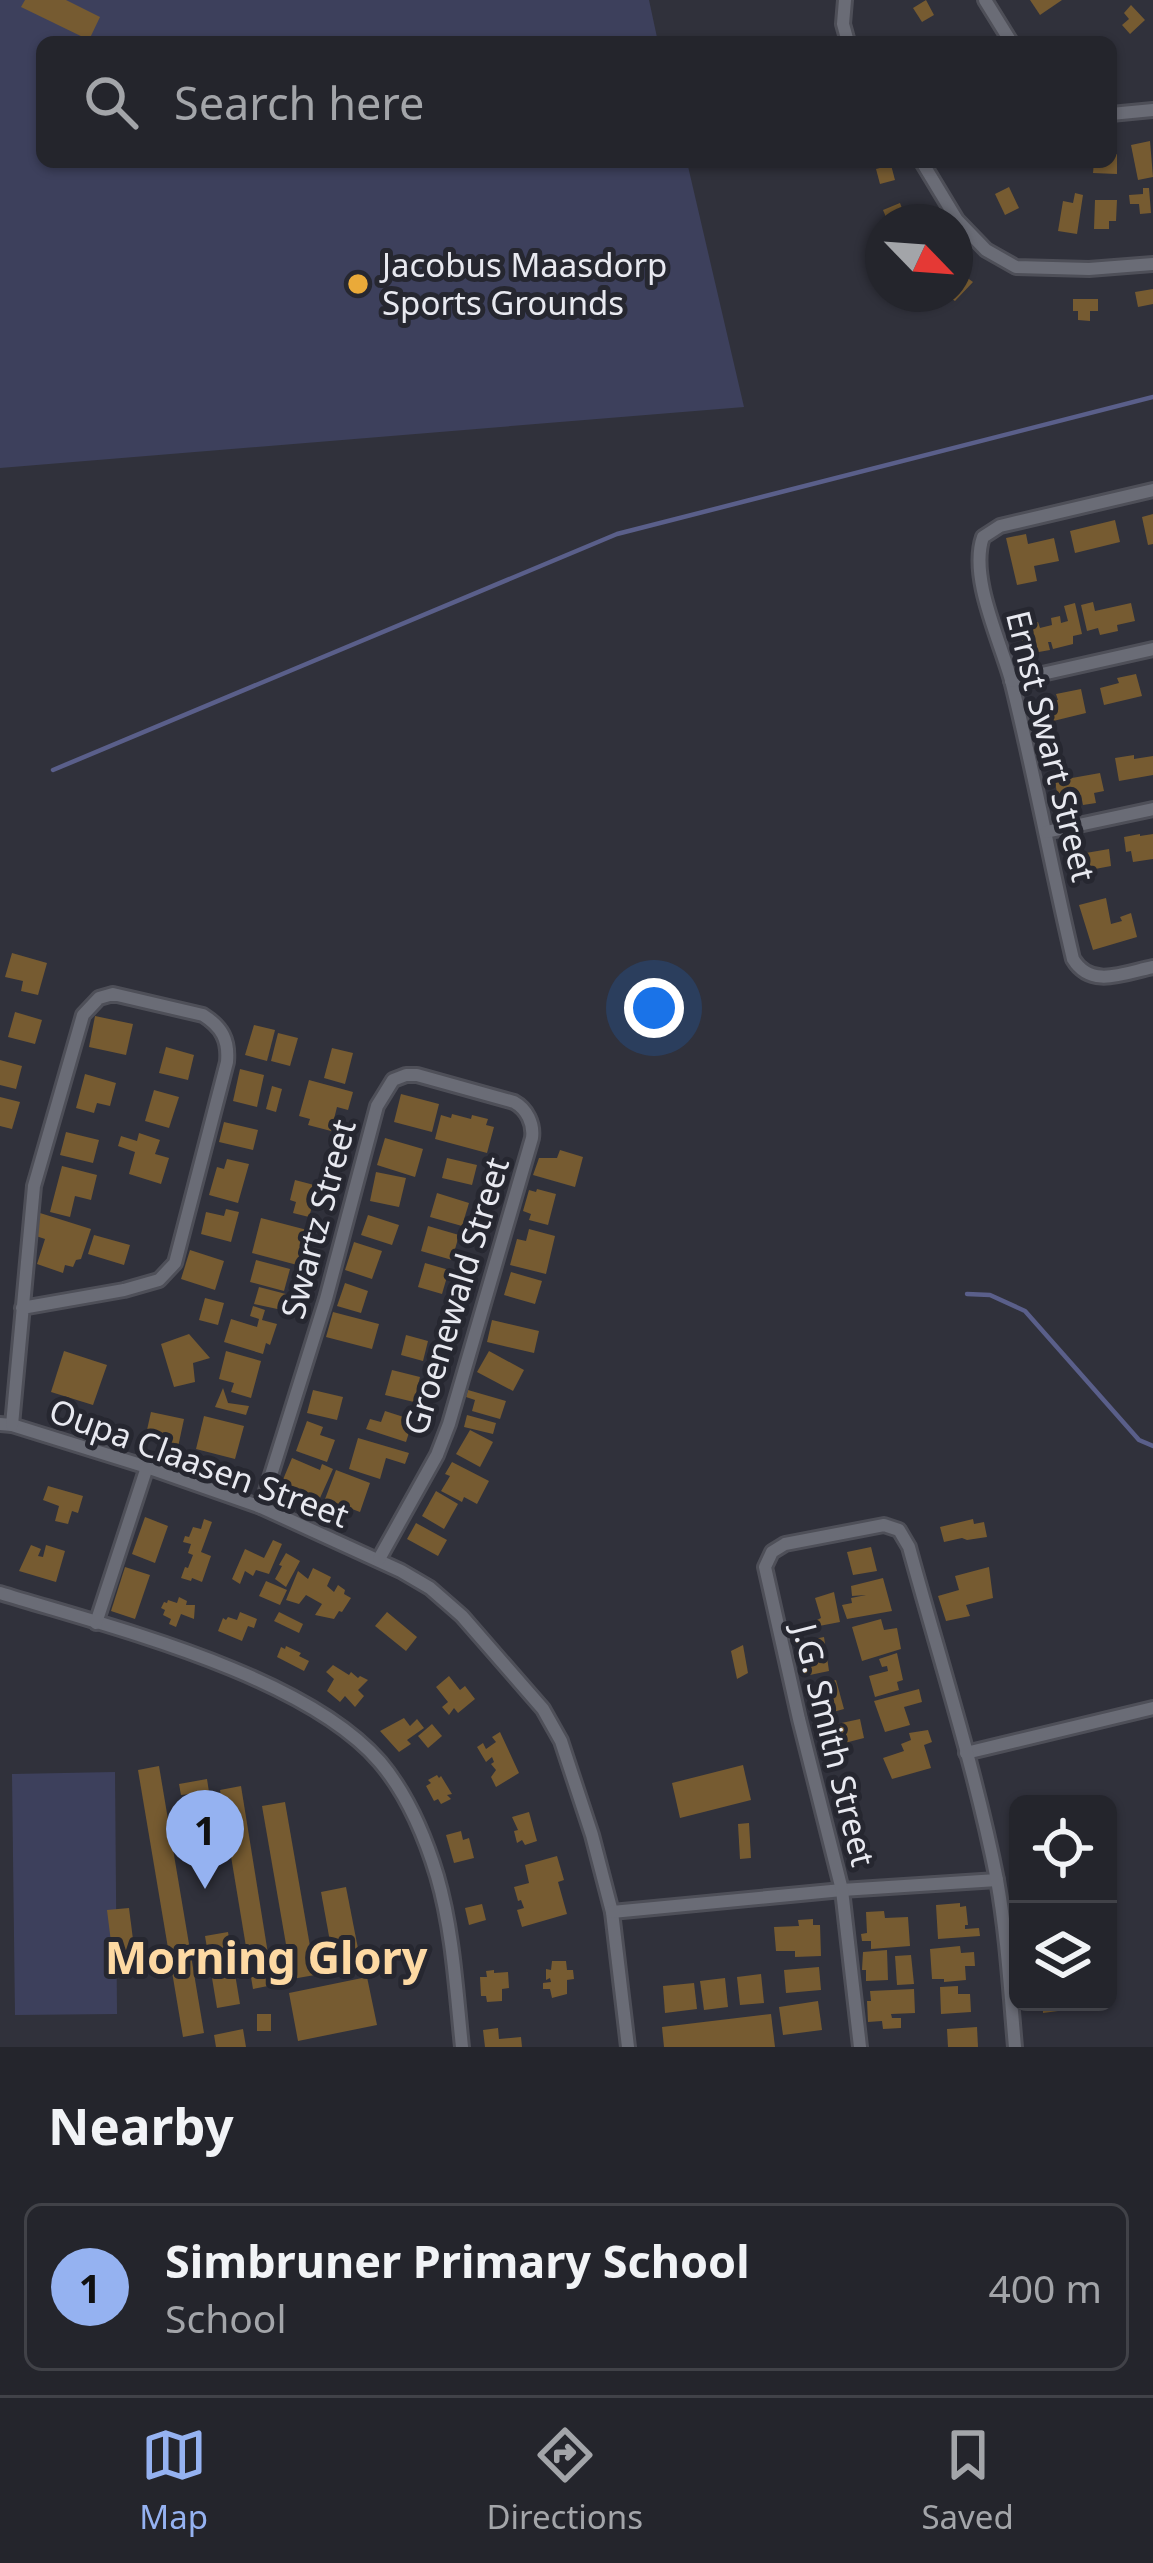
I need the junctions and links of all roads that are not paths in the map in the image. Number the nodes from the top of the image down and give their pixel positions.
1 (985, 0) edge
2 (843, 1) edge
3 (846, 36) edge
4 (1007, 36) edge
5 (1153, 110) edge
6 (1117, 113) edge
7 (926, 168) edge
8 (1153, 264) edge
9 (1153, 490) edge
10 (1153, 649) edge
11 (1011, 681) junction
12 (1153, 809) edge
13 (1046, 832) junction
14 (1153, 967) edge
15 (524, 1109) joint
16 (22, 1308) junction
17 (6, 1424) edge
18 (147, 1467) junction
19 (261, 1507) junction
20 (379, 1559) junction
21 (0, 1593) edge
22 (96, 1623) junction
23 (1153, 1708) edge
24 (966, 1754) junction
25 (997, 1880) junction
26 (842, 1890) junction
27 (612, 1912) junction
28 (462, 2047) edge
29 (628, 2047) edge
30 (860, 2047) edge
31 (1016, 2047) edge

1 - 4 street
2 - 3 street
5 - 6 street
7 - 8 street
9 - 11 street, Ernst Swart Street
10 - 11 street
11 - 13 street, Ernst Swart Street
12 - 13 street
13 - 14 street, Ernst Swart Street
15 - 19 street, Swartz Street
15 - 20 street, Groenewald Street
16 - 16 street
16 - 17 street
17 - 18 street, Oupa Claasen Street
18 - 19 street, Oupa Claasen Street
18 - 22 street
19 - 20 street, Oupa Claasen Street
20 - 27 street, Oupa Claasen Street
21 - 22 street
22 - 28 street
23 - 24 street
24 - 25 street
24 - 26 street, J.G. Smith Street
25 - 26 street
25 - 31 street
26 - 27 street
26 - 30 street, J.G. Smith Street
27 - 29 street, Oupa Claasen Street

